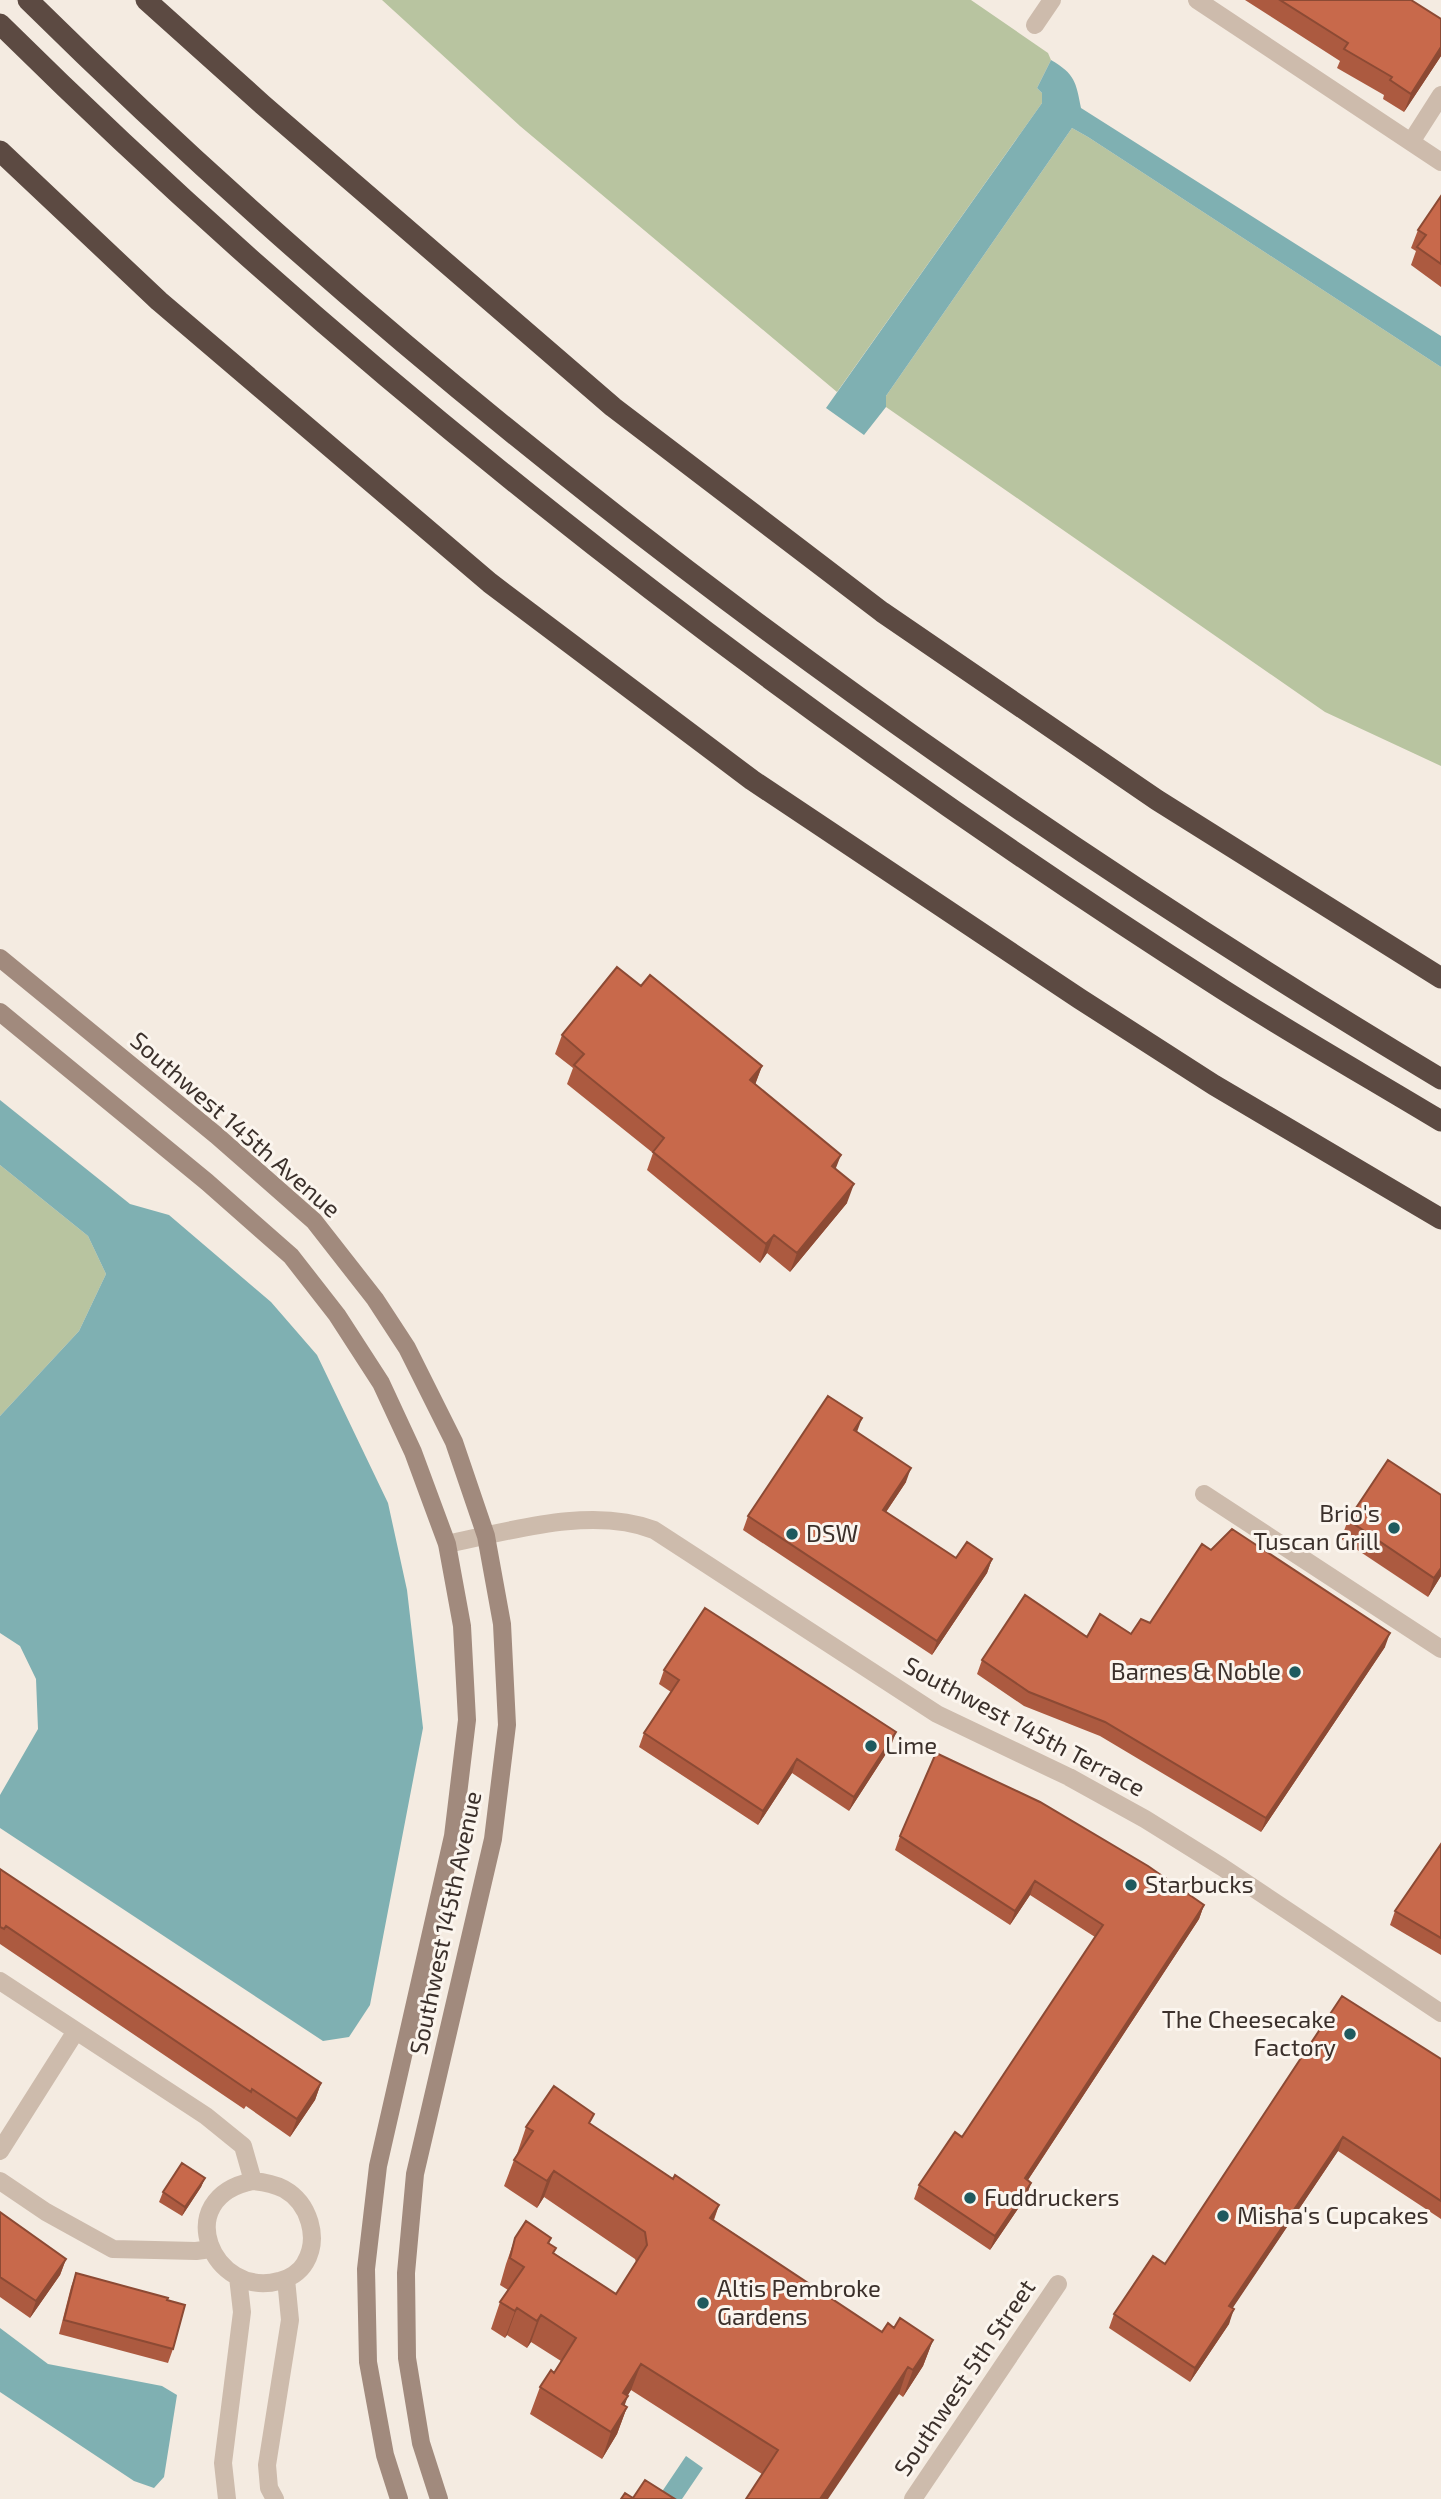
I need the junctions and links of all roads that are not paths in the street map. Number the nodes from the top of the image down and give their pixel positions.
1 (28, 0) edge
2 (146, 0) edge
3 (1052, 0) edge
4 (1197, 0) edge
5 (0, 24) edge
6 (1035, 25) dead end
7 (1441, 96) edge
8 (1411, 142) junction
9 (0, 151) edge
10 (1441, 162) edge
11 (0, 958) edge
12 (1412, 961) junction
13 (1441, 969) edge
14 (1441, 978) edge
15 (0, 1012) edge
16 (1441, 1079) edge
17 (1441, 1121) edge
18 (1441, 1219) edge
19 (1205, 1494) dead end
20 (486, 1536) junction
21 (447, 1544) junction
22 (1441, 1649) edge
23 (0, 1981) edge
24 (1441, 2014) edge
25 (76, 2031) junction
26 (0, 2151) edge
27 (0, 2181) edge
28 (253, 2181) junction
29 (211, 2249) junction
30 (238, 2277) junction
31 (286, 2279) junction
32 (1058, 2284) dead end
33 (227, 2499) edge
34 (275, 2499) edge
35 (399, 2499) edge
36 (439, 2499) edge
37 (913, 2499) edge

1 - 16 highway
2 - 12 highway
3 - 6 street
4 - 8 street
5 - 17 highway
7 - 8 street
8 - 10 street
9 - 18 highway
11 - 20 street, Southwest 145th Avenue
12 - 13 highway
12 - 14 highway
15 - 21 street, Southwest 145th Avenue
19 - 22 street
20 - 21 street, Southwest 145th Terrace
20 - 24 street, Southwest 145th Terrace
20 - 36 street, Southwest 145th Avenue
21 - 35 street, Southwest 145th Avenue
23 - 25 street
25 - 26 street
25 - 28 street
27 - 29 street
28 - 29 street
28 - 31 street
29 - 30 street
30 - 31 street
30 - 33 street
31 - 34 street
32 - 37 street, Southwest 5th Street

